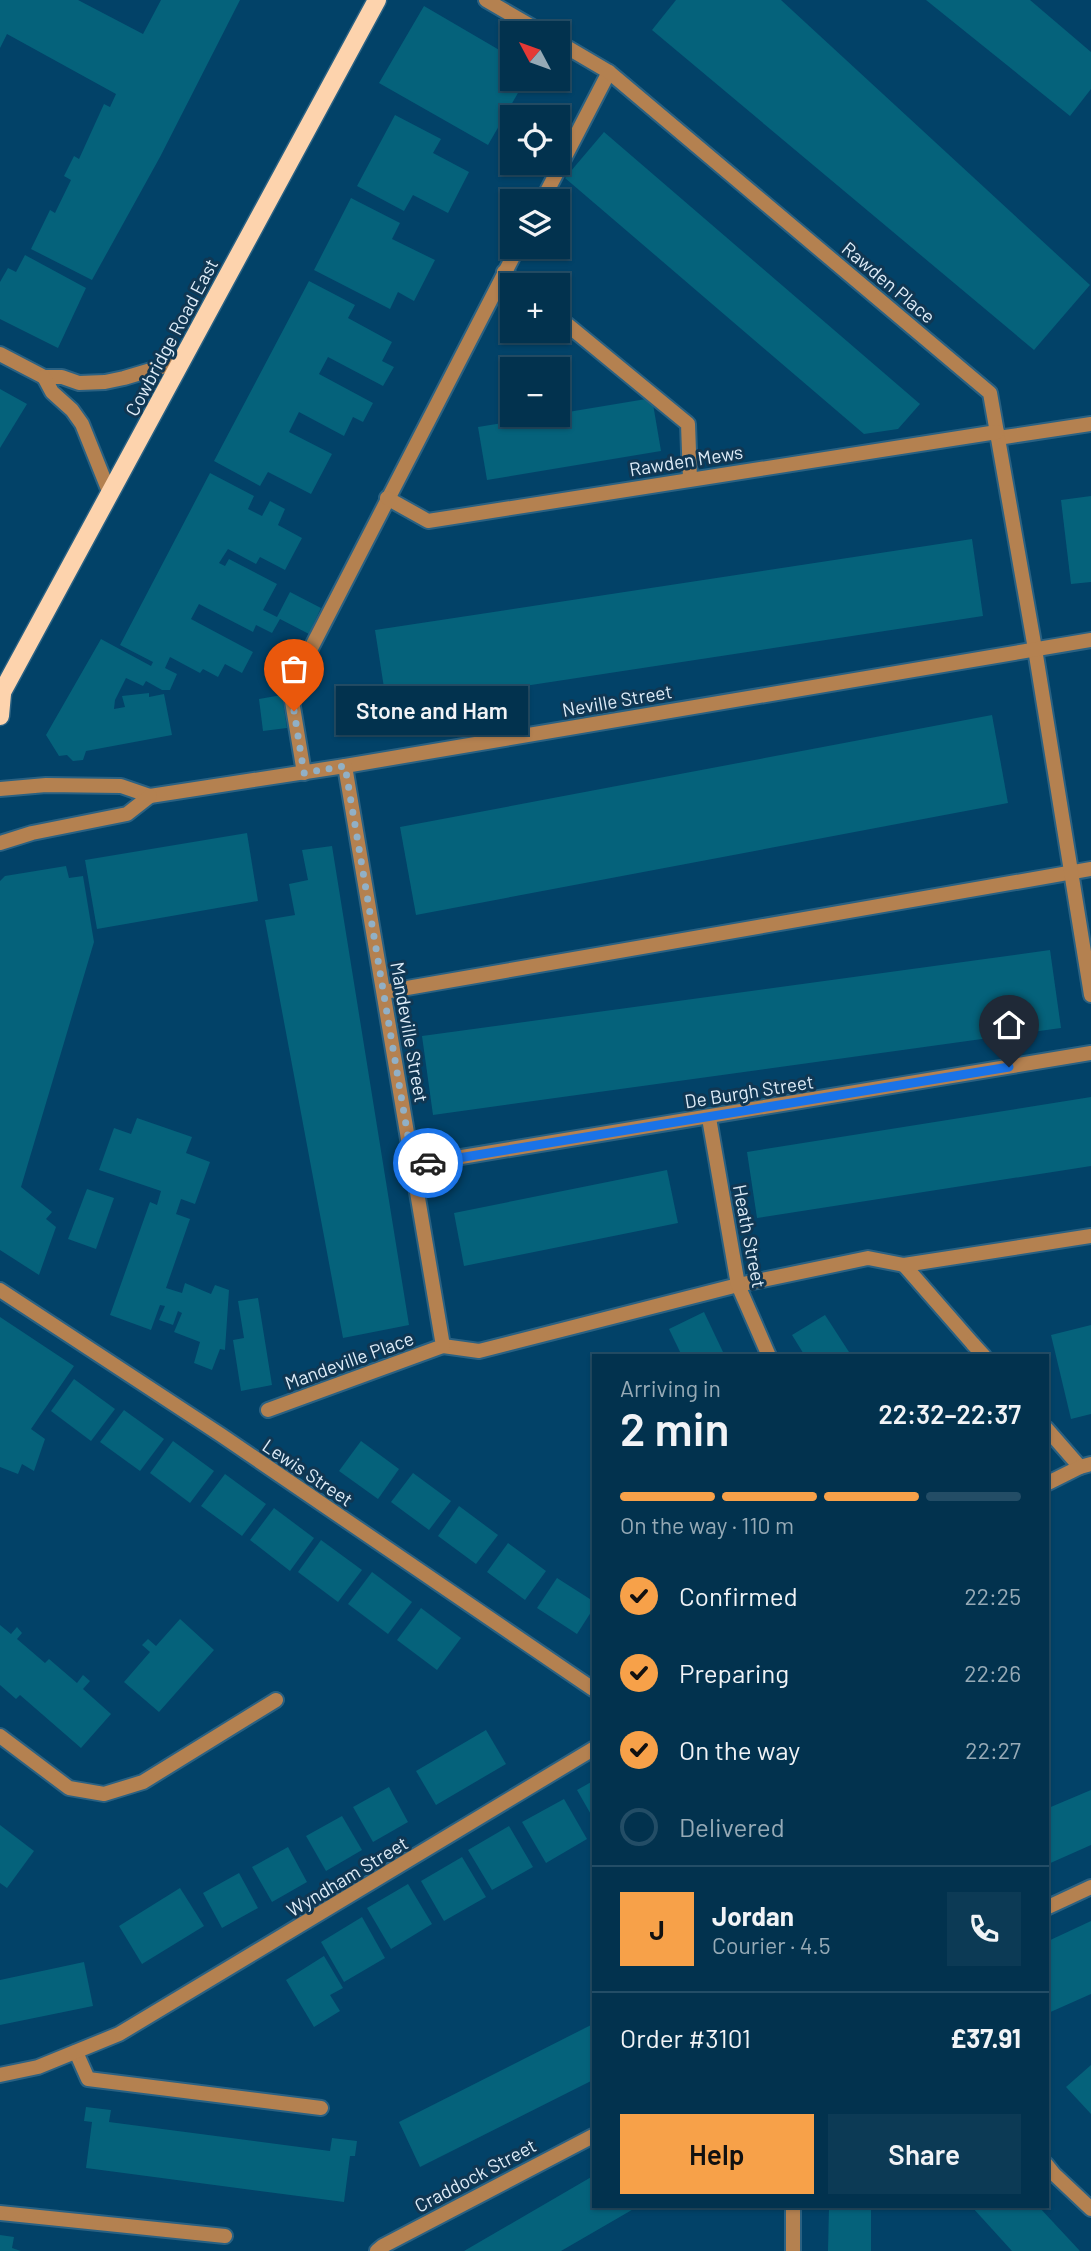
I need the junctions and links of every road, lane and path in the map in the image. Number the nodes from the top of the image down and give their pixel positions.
1 (377, 0) edge
2 (486, 0) edge
3 (522, 21) edge
4 (570, 49) edge
5 (609, 72) junction
6 (548, 189) edge
7 (511, 259) edge
8 (504, 272) joint
9 (570, 327) edge
10 (0, 354) edge
11 (181, 361) junction
12 (44, 377) junction
13 (1091, 424) edge
14 (997, 435) junction
15 (690, 479) junction
16 (110, 494) junction
17 (387, 498) junction
18 (1091, 640) edge
19 (1035, 649) junction
20 (1, 695) edge
21 (0, 716) edge
22 (345, 766) junction
23 (304, 773) junction
24 (0, 789) edge
25 (150, 796) junction
26 (0, 843) edge
27 (1091, 869) edge
28 (1073, 872) junction
29 (384, 992) junction
30 (1091, 995) edge
31 (1091, 1053) edge
32 (709, 1118) junction
33 (413, 1166) junction
34 (1091, 1237) edge
35 (904, 1265) junction
36 (738, 1285) junction
37 (0, 1290) edge
38 (443, 1346) junction
39 (768, 1354) edge
40 (982, 1354) edge
41 (268, 1410) dead end
42 (1049, 1431) edge
43 (1088, 1465) edge
44 (1049, 1483) edge
45 (592, 1688) edge
46 (275, 1700) dead end
47 (0, 1736) edge
48 (592, 1750) edge
49 (1091, 1887) edge
50 (1049, 1907) edge
51 (76, 2052) junction
52 (0, 2075) edge
53 (321, 2108) dead end
54 (592, 2137) edge
55 (1049, 2168) edge
56 (793, 2208) edge
57 (1091, 2209) edge
58 (0, 2213) edge
59 (225, 2236) dead end
60 (377, 2251) edge
61 (793, 2251) edge

1 - 11 main road, Cowbridge Road East
2 - 3 street
4 - 5 street, Rawden Place
5 - 6 street
5 - 14 street, Rawden Place
7 - 8 street
8 - 17 street
9 - 15 street
10 - 12 street
11 - 12 street
11 - 16 main road, Cowbridge Road East
12 - 16 street
13 - 14 street, Rawden Mews
14 - 15 street, Rawden Mews
14 - 19 street, Rawden Place
15 - 17 street, Rawden Mews
16 - 20 main road, Cowbridge Road East
17 - 23 street
18 - 19 street, Neville Street
19 - 22 street, Neville Street
19 - 28 street, Rawden Place
20 - 21 main road, Cowbridge Road East
22 - 23 street, Neville Street
22 - 29 street, Mandeville Street
23 - 25 street, Neville Street
24 - 25 street, Neville Street
25 - 26 street, Neville Street
27 - 28 street
28 - 29 street
28 - 30 street, Rawden Place
29 - 33 street, Mandeville Street
31 - 32 street, De Burgh Street
32 - 33 street, De Burgh Street
32 - 36 street, Heath Street
33 - 38 street, Mandeville Street
34 - 35 street
35 - 36 street
35 - 40 street
36 - 38 street
36 - 39 street, Heath Street
37 - 45 street, Lewis Street
38 - 41 street, Mandeville Place
42 - 43 street
43 - 44 street
46 - 47 street
48 - 51 street, Wyndham Street
49 - 50 street
51 - 52 street, Wyndham Street
51 - 53 street
54 - 60 street, Craddock Street
55 - 57 street
56 - 61 street
58 - 59 street

